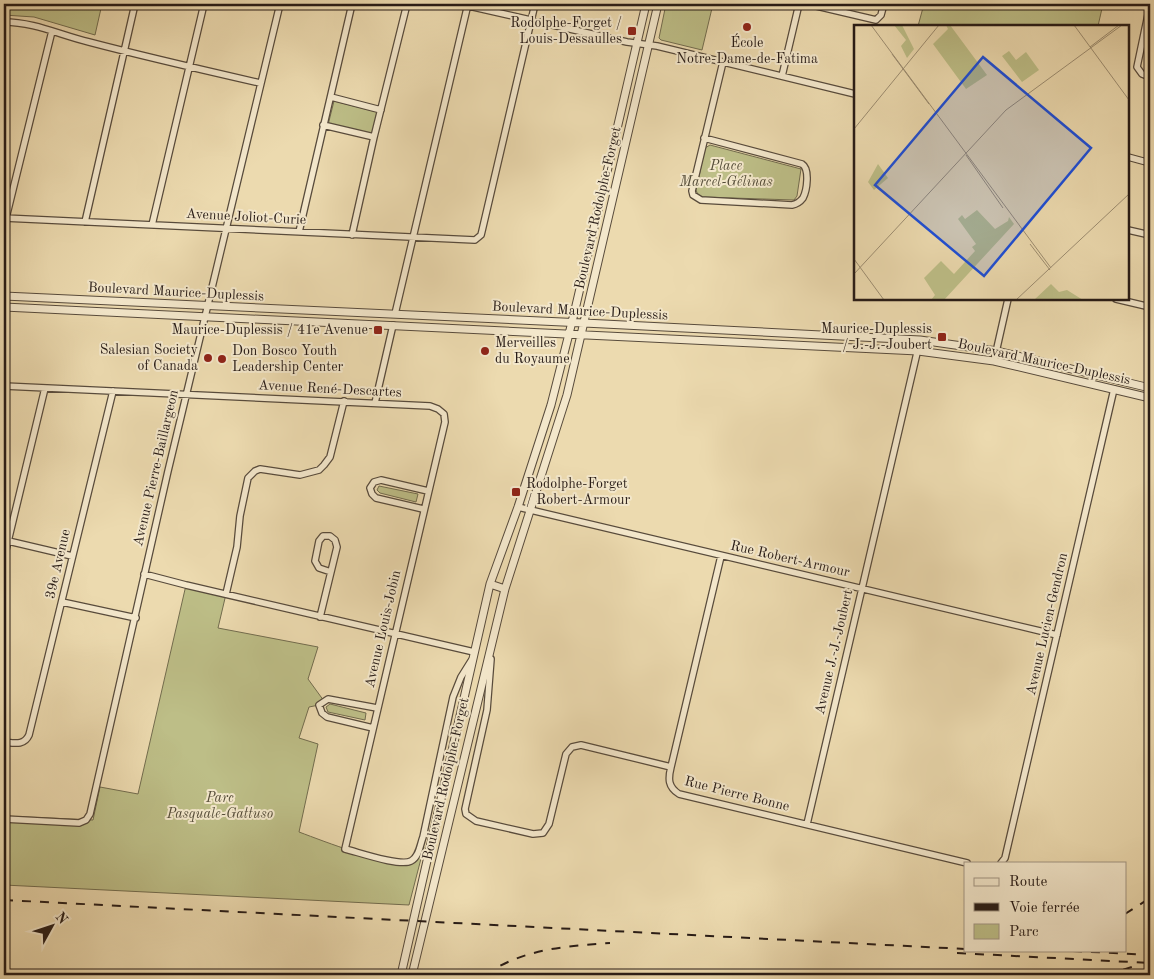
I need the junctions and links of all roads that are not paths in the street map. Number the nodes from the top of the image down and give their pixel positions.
1 (136, 4) edge
2 (204, 4) edge
3 (280, 4) edge
4 (352, 4) edge
5 (407, 4) edge
6 (460, 4) edge
7 (535, 4) edge
8 (646, 4) edge
9 (658, 4) edge
10 (799, 4) edge
11 (808, 4) edge
12 (884, 4) edge
13 (468, 5) edge
14 (1150, 5) edge
15 (532, 20) junction
16 (4, 22) edge
17 (52, 31) junction
18 (637, 44) junction
19 (648, 45) junction
20 (124, 51) junction
21 (723, 62) junction
22 (189, 67) junction
23 (782, 76) junction
24 (1150, 77) edge
25 (260, 83) junction
26 (854, 94) edge
27 (331, 97) junction
28 (381, 110) junction
29 (323, 126) junction
30 (374, 137) junction
31 (704, 138) junction
32 (1129, 158) edge
33 (1150, 163) edge
34 (5, 218) edge
35 (85, 222) junction
36 (152, 225) junction
37 (226, 229) junction
38 (1129, 230) edge
39 (299, 232) junction
40 (352, 235) junction
41 (1150, 236) edge
42 (413, 238) junction
43 (4, 296) edge
44 (1008, 300) edge
45 (1120, 300) edge
46 (208, 306) junction
47 (4, 307) edge
48 (1150, 307) edge
49 (395, 314) junction
50 (206, 316) junction
51 (572, 323) junction
52 (584, 323) junction
53 (393, 325) junction
54 (568, 334) junction
55 (580, 334) junction
56 (920, 340) junction
57 (918, 351) junction
58 (997, 351) junction
59 (994, 362) junction
60 (4, 386) edge
61 (45, 388) junction
62 (1150, 388) edge
63 (1114, 390) junction
64 (113, 391) junction
65 (186, 394) junction
66 (1150, 398) edge
67 (344, 401) junction
68 (375, 403) junction
69 (444, 414) joint
70 (428, 491) junction
71 (518, 507) junction
72 (423, 509) junction
73 (530, 510) junction
74 (6, 541) edge
75 (72, 556) junction
76 (722, 556) junction
77 (4, 558) edge
78 (331, 572) junction
79 (144, 574) junction
80 (490, 584) junction
81 (504, 589) junction
82 (862, 589) junction
83 (226, 594) junction
84 (62, 602) junction
85 (320, 617) junction
86 (136, 618) junction
87 (395, 633) junction
88 (1057, 635) junction
89 (492, 640) junction
90 (474, 655) junction
91 (377, 708) junction
92 (373, 728) junction
93 (4, 742) edge
94 (671, 767) junction
95 (4, 819) edge
96 (807, 824) junction
97 (345, 849) joint
98 (964, 862) edge
99 (1002, 862) edge
100 (401, 975) edge
101 (412, 975) edge

1 - 20 street
2 - 22 street
3 - 25 street, Avenue Pierre-Baillargeon
4 - 27 street
5 - 28 street
6 - 13 street
7 - 15 street
8 - 18 street, Boulevard Rodolphe-Forget
9 - 19 street, Boulevard Rodolphe-Forget
10 - 23 street
11 - 12 street
13 - 15 street
13 - 42 street
14 - 24 street
15 - 18 street
15 - 42 street, Avenue Joliot-Curie
16 - 17 street
17 - 20 street
17 - 34 street
18 - 19 street
18 - 51 street, Boulevard Rodolphe-Forget
19 - 21 street
19 - 52 street, Boulevard Rodolphe-Forget
20 - 22 street
20 - 35 street
21 - 23 street
21 - 31 street
22 - 25 street
22 - 36 street
23 - 26 street
25 - 37 street, Avenue Pierre-Baillargeon
27 - 28 street
27 - 29 street
28 - 30 street
29 - 30 street
29 - 39 street
30 - 40 street
31 - 31 street
32 - 33 street
34 - 35 street, Avenue Joliot-Curie
35 - 36 street, Avenue Joliot-Curie
36 - 37 street, Avenue Joliot-Curie
37 - 39 street, Avenue Joliot-Curie
37 - 46 street, Avenue Pierre-Baillargeon
38 - 41 street
39 - 40 street, Avenue Joliot-Curie
40 - 42 street, Avenue Joliot-Curie
42 - 49 street
43 - 46 street, Boulevard Maurice-Duplessis
44 - 58 street
45 - 48 street
46 - 49 street, Boulevard Maurice-Duplessis
46 - 50 street, Avenue Pierre-Baillargeon
47 - 50 street, Boulevard Maurice-Duplessis
49 - 51 street, Boulevard Maurice-Duplessis
50 - 53 street, Boulevard Maurice-Duplessis
50 - 65 street, Avenue Pierre-Baillargeon
51 - 52 street, Boulevard Maurice-Duplessis
51 - 54 street, Boulevard Rodolphe-Forget
52 - 55 street, Boulevard Rodolphe-Forget
52 - 56 street, Boulevard Maurice-Duplessis
53 - 54 street, Boulevard Maurice-Duplessis
53 - 68 street
54 - 55 street, Boulevard Maurice-Duplessis
54 - 71 street, Boulevard Rodolphe-Forget
55 - 57 street, Boulevard Maurice-Duplessis
55 - 73 street, Boulevard Rodolphe-Forget
56 - 57 street, Avenue J.-J.-Joubert
56 - 58 street, Boulevard Maurice-Duplessis
57 - 59 street, Boulevard Maurice-Duplessis
57 - 82 street, Avenue J.-J.-Joubert
58 - 59 street
58 - 62 street, Boulevard Maurice-Duplessis
59 - 63 street, Boulevard Maurice-Duplessis
60 - 61 street, Avenue René-Descartes
61 - 64 street, Avenue René-Descartes
61 - 74 street
63 - 66 street, Boulevard Maurice-Duplessis
63 - 88 street, Avenue Lucien-Gendron
64 - 65 street, Avenue René-Descartes
64 - 75 street, 39e Avenue
65 - 67 street, Avenue René-Descartes
65 - 79 street, Avenue Pierre-Baillargeon
67 - 68 street, Avenue René-Descartes
67 - 83 street
68 - 69 street, Avenue René-Descartes
69 - 70 street, Avenue Louis-Jobin
70 - 72 street, Avenue Louis-Jobin
70 - 72 street
71 - 73 street, Rue Robert-Armour
71 - 80 street, Boulevard Rodolphe-Forget
72 - 87 street, Avenue Louis-Jobin
73 - 76 street, Rue Robert-Armour
73 - 81 street, Boulevard Rodolphe-Forget
74 - 75 street
74 - 77 street
75 - 84 street, 39e Avenue
76 - 82 street, Rue Robert-Armour
76 - 94 street
78 - 78 street
78 - 85 street
79 - 83 street
79 - 86 street, Avenue Pierre-Baillargeon
80 - 81 street
80 - 90 street, Boulevard Rodolphe-Forget
81 - 89 street, Boulevard Rodolphe-Forget
82 - 88 street, Rue Robert-Armour
82 - 96 street, Avenue J.-J.-Joubert
83 - 85 street
84 - 86 street
84 - 93 street, 39e Avenue
85 - 87 street
86 - 95 street, Avenue Pierre-Baillargeon
87 - 90 street
87 - 91 street, Avenue Louis-Jobin
88 - 99 street, Avenue Lucien-Gendron
89 - 94 street, Rue Pierre Bonne
89 - 101 street, Boulevard Rodolphe-Forget
90 - 97 street, Boulevard Rodolphe-Forget
90 - 100 street, Boulevard Rodolphe-Forget
91 - 92 street, Avenue Louis-Jobin
91 - 92 street
92 - 97 street, Avenue Louis-Jobin
94 - 96 street, Rue Pierre Bonne
96 - 98 street, Rue Pierre Bonne

